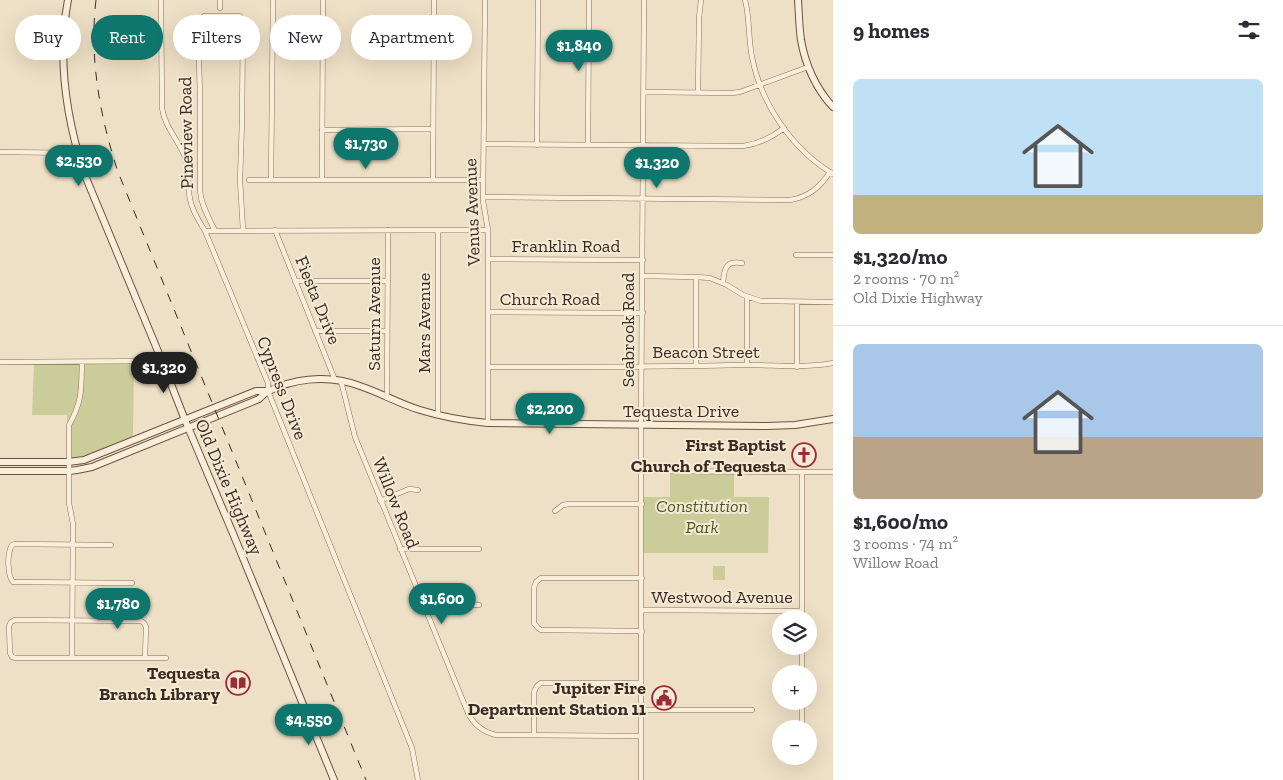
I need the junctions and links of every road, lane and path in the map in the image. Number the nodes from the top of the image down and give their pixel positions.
1 (68, 0) edge
2 (161, 0) edge
3 (220, 0) edge
4 (273, 0) edge
5 (323, 0) edge
6 (434, 0) edge
7 (485, 0) edge
8 (538, 0) edge
9 (589, 0) edge
10 (644, 0) edge
11 (701, 0) edge
12 (745, 0) edge
13 (798, 0) edge
14 (220, 8) dead end
15 (808, 67) junction
16 (760, 85) junction
17 (644, 92) junction
18 (698, 93) junction
19 (833, 107) edge
20 (784, 128) junction
21 (433, 129) junction
22 (322, 130) junction
23 (484, 144) junction
24 (537, 144) junction
25 (588, 145) junction
26 (643, 145) junction
27 (0, 152) edge
28 (78, 153) junction
29 (831, 173) edge
30 (249, 180) dead end
31 (272, 180) junction
32 (322, 180) junction
33 (433, 180) junction
34 (483, 180) junction
35 (484, 198) junction
36 (643, 198) junction
37 (215, 230) junction
38 (243, 230) junction
39 (275, 230) junction
40 (388, 230) junction
41 (438, 230) junction
42 (488, 230) junction
43 (205, 232) junction
44 (796, 255) dead end
45 (833, 255) edge
46 (488, 260) junction
47 (642, 260) junction
48 (742, 263) dead end
49 (642, 276) junction
50 (696, 277) junction
51 (295, 281) junction
52 (388, 281) junction
53 (723, 283) junction
54 (747, 297) junction
55 (797, 302) junction
56 (833, 302) edge
57 (488, 312) junction
58 (642, 313) junction
59 (315, 331) junction
60 (387, 331) junction
61 (162, 361) junction
62 (0, 362) edge
63 (82, 362) junction
64 (833, 363) edge
65 (746, 365) junction
66 (642, 366) junction
67 (696, 366) junction
68 (488, 367) junction
69 (796, 367) junction
70 (338, 380) junction
71 (268, 391) junction
72 (387, 398) junction
73 (438, 415) junction
74 (833, 419) edge
75 (185, 420) junction
76 (488, 423) junction
77 (642, 425) junction
78 (188, 428) junction
79 (0, 462) edge
80 (68, 462) junction
81 (68, 470) junction
82 (0, 471) edge
83 (642, 471) junction
84 (802, 472) junction
85 (833, 472) edge
86 (418, 490) dead end
87 (380, 501) junction
88 (642, 504) junction
89 (555, 511) dead end
90 (72, 545) junction
91 (111, 545) dead end
92 (400, 549) junction
93 (479, 549) dead end
94 (642, 578) junction
95 (72, 582) junction
96 (132, 583) dead end
97 (423, 604) junction
98 (478, 605) dead end
99 (642, 610) junction
100 (802, 610) edge
101 (772, 611) edge
102 (72, 620) junction
103 (642, 631) junction
104 (72, 658) junction
105 (146, 658) junction
106 (166, 658) dead end
107 (642, 683) junction
108 (642, 710) junction
109 (752, 710) dead end
110 (534, 735) junction
111 (641, 736) junction
112 (334, 780) edge
113 (418, 780) edge
114 (641, 780) edge

1 - 28 street, Old Dixie Highway
2 - 43 street, Cypress Drive
3 - 14 street
4 - 31 street
5 - 22 street
6 - 21 street
7 - 23 street, Venus Avenue
8 - 24 street
9 - 25 street
10 - 17 street, Seabrook Road
11 - 18 street
12 - 16 street
13 - 15 street
15 - 16 street
15 - 19 street
16 - 18 street
16 - 20 street
17 - 18 street
17 - 26 street, Seabrook Road
20 - 26 street
20 - 29 street
21 - 22 street
21 - 33 street
22 - 32 street
23 - 24 street
23 - 34 street, Venus Avenue
24 - 25 street
25 - 26 street
26 - 36 street, Seabrook Road
27 - 28 street
28 - 61 street, Old Dixie Highway
29 - 36 street
30 - 31 street
31 - 32 street
32 - 33 street
33 - 34 street
34 - 35 street, Venus Avenue
35 - 36 street
35 - 42 street, Venus Avenue
36 - 47 street, Seabrook Road
37 - 38 street
37 - 38 street, Pineview Road
37 - 43 street
38 - 39 street
39 - 40 street
39 - 51 street, Fiesta Drive
40 - 41 street
40 - 52 street, Saturn Avenue
41 - 42 street
41 - 73 street, Mars Avenue
42 - 46 street, Venus Avenue
43 - 71 street, Cypress Drive
44 - 45 street
46 - 47 street, Franklin Road
46 - 57 street, Venus Avenue
47 - 49 street, Seabrook Road
48 - 53 street
49 - 50 street
49 - 58 street, Seabrook Road
50 - 53 street
50 - 67 street
51 - 52 street
51 - 59 street, Fiesta Drive
52 - 60 street, Saturn Avenue
53 - 54 street
54 - 55 street
54 - 65 street
55 - 56 street
55 - 69 street
57 - 58 street, Church Road
57 - 68 street, Venus Avenue
58 - 66 street, Seabrook Road
59 - 60 street
59 - 70 street, Fiesta Drive
60 - 72 street, Saturn Avenue
61 - 63 street
61 - 75 street, Old Dixie Highway
62 - 63 street
63 - 80 street
64 - 69 street, Beacon Street
65 - 67 street, Beacon Street
65 - 69 street, Beacon Street
66 - 67 street, Beacon Street
66 - 68 street, Beacon Street
66 - 77 street, Seabrook Road
68 - 76 street, Venus Avenue
70 - 71 street, Tequesta Drive
70 - 72 street, Tequesta Drive
70 - 87 street, Willow Road
71 - 75 street, Tequesta Drive
71 - 78 street, Tequesta Drive
71 - 113 street, Cypress Drive
72 - 73 street, Tequesta Drive
73 - 76 street, Tequesta Drive
74 - 77 street, Tequesta Drive
75 - 78 street, Old Dixie Highway
75 - 80 street, Tequesta Drive
76 - 77 street, Tequesta Drive
77 - 83 street, Seabrook Road
78 - 81 street, Tequesta Drive
78 - 112 street, Old Dixie Highway
79 - 80 street, Tequesta Drive
80 - 81 street
81 - 82 street, Tequesta Drive
81 - 90 street
83 - 84 street
83 - 88 street, Seabrook Road
84 - 85 street
84 - 100 street
86 - 87 street
87 - 92 street, Willow Road
88 - 89 street
88 - 94 street, Seabrook Road
90 - 91 street
90 - 95 street
90 - 95 street
92 - 93 street
92 - 97 street, Willow Road
94 - 99 street, Seabrook Road
94 - 103 street
95 - 96 street
95 - 102 street
97 - 98 street
97 - 110 street, Willow Road
99 - 101 street, Westwood Avenue
99 - 103 street, Seabrook Road
102 - 104 street
102 - 104 street
102 - 105 street
103 - 107 street, Seabrook Road
104 - 105 street
105 - 106 street
107 - 108 street, Seabrook Road
107 - 110 street
108 - 109 street
108 - 111 street, Seabrook Road
110 - 111 street, Willow Road
111 - 114 street, Seabrook Road

